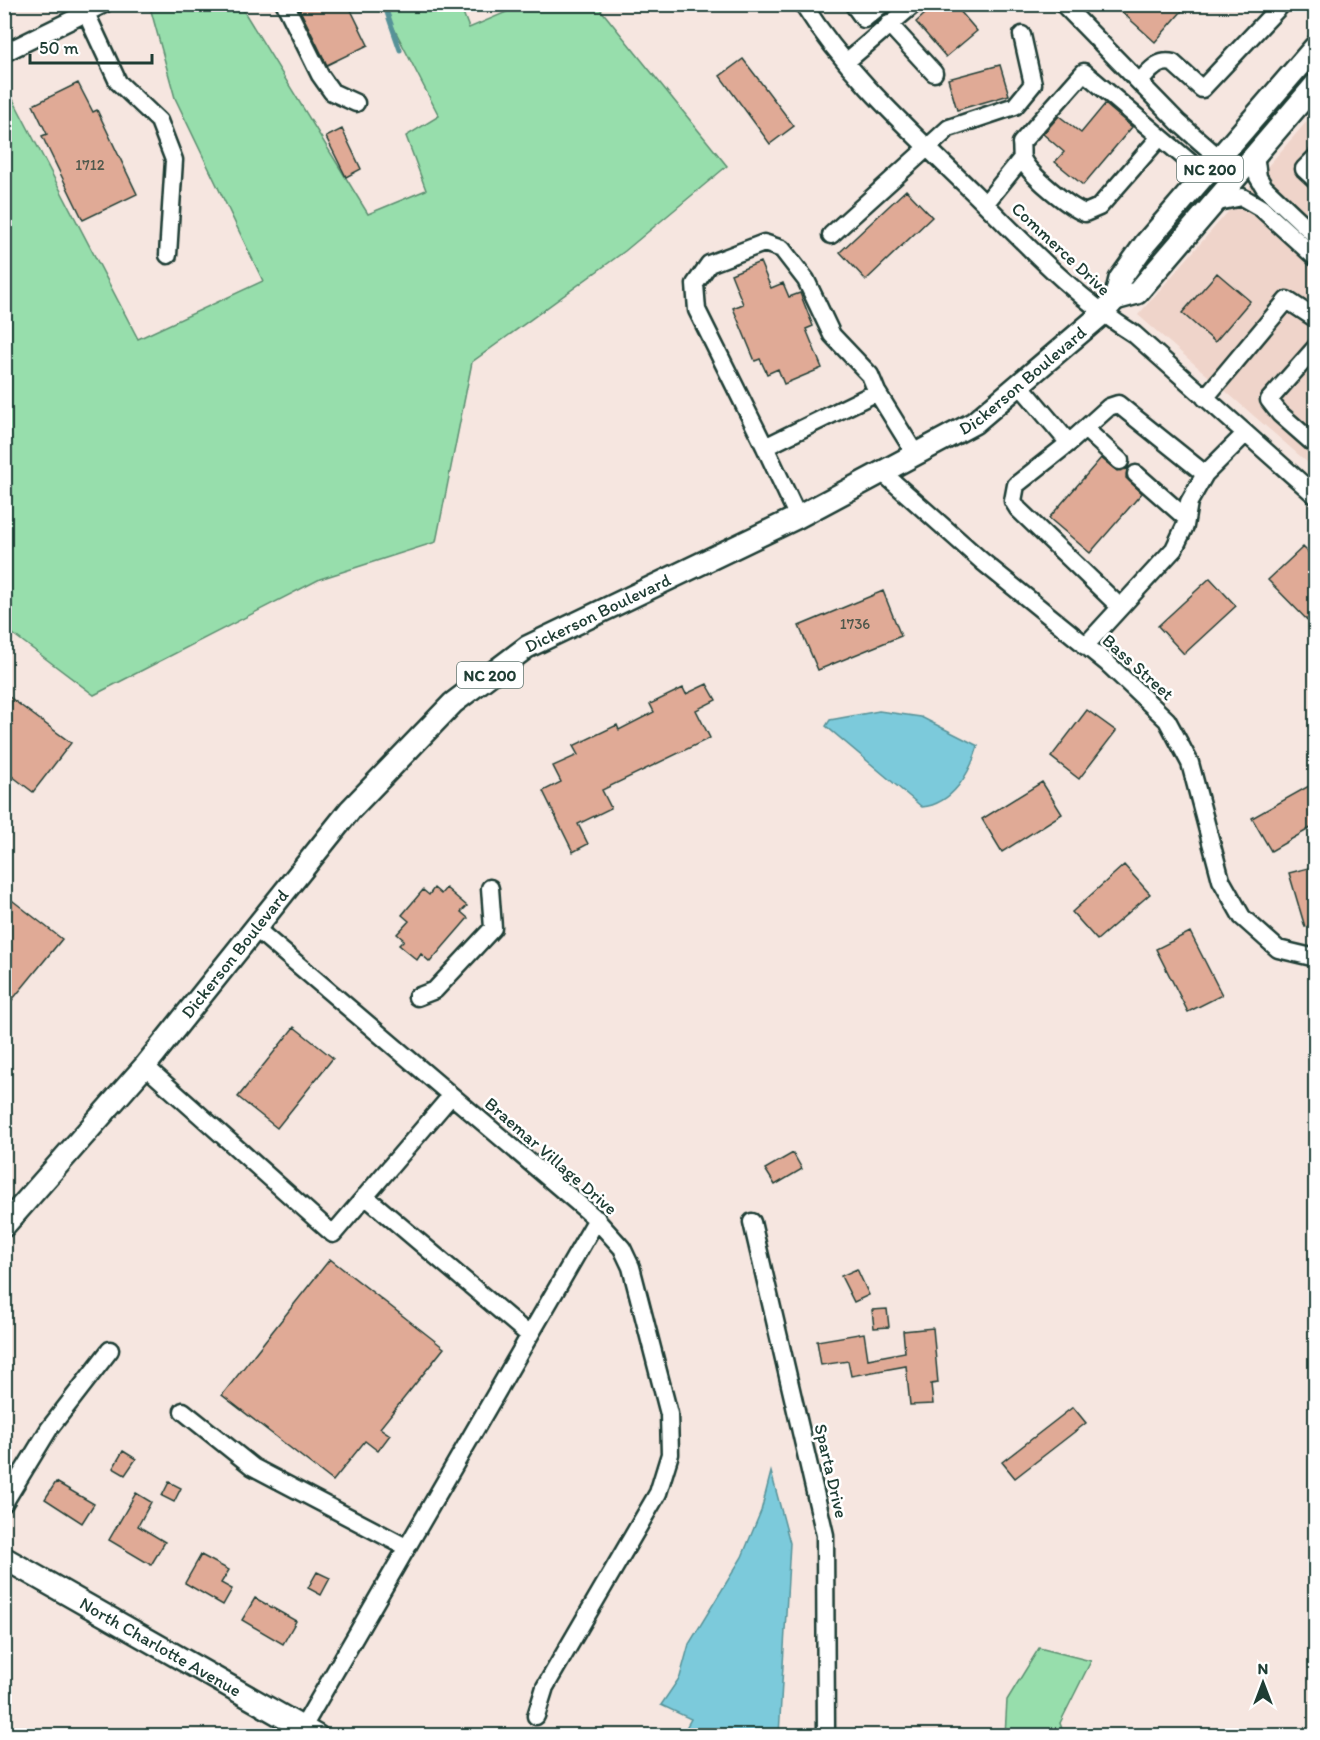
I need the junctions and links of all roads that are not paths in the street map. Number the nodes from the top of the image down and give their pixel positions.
1 (104, 4) edge
2 (285, 4) edge
3 (803, 4) edge
4 (853, 4) edge
5 (882, 4) edge
6 (914, 4) edge
7 (1063, 4) edge
8 (1282, 4) edge
9 (86, 13) junction
10 (889, 24) junction
11 (1022, 35) dead end
12 (1316, 46) edge
13 (4, 53) edge
14 (846, 62) junction
15 (934, 73) dead end
16 (1140, 81) junction
17 (1316, 84) edge
18 (356, 103) dead end
19 (1160, 137) junction
20 (927, 147) junction
21 (1255, 154) junction
22 (1316, 156) edge
23 (1022, 158) junction
24 (1220, 158) junction
25 (1204, 175) junction
26 (1316, 180) edge
27 (1214, 203) junction
28 (985, 204) junction
29 (831, 235) dead end
30 (1316, 236) edge
31 (168, 255) dead end
32 (1316, 258) edge
33 (1108, 306) junction
34 (1316, 319) edge
35 (1316, 347) edge
36 (1019, 384) junction
37 (877, 392) junction
38 (1205, 398) junction
39 (1084, 429) junction
40 (1245, 434) junction
41 (1314, 442) edge
42 (1069, 443) junction
43 (765, 447) junction
44 (916, 455) junction
45 (1120, 461) dead end
46 (883, 473) junction
47 (1136, 474) dead end
48 (1205, 474) junction
49 (1316, 496) edge
50 (798, 517) junction
51 (1184, 526) junction
52 (1120, 607) junction
53 (1085, 646) junction
54 (490, 888) dead end
55 (255, 928) junction
56 (1316, 958) edge
57 (417, 997) dead end
58 (145, 1066) junction
59 (451, 1096) junction
60 (365, 1196) junction
61 (8, 1216) edge
62 (597, 1219) junction
63 (752, 1222) dead end
64 (529, 1335) junction
65 (110, 1350) dead end
66 (183, 1411) dead end
67 (4, 1503) edge
68 (406, 1547) junction
69 (4, 1558) edge
70 (536, 1716) dead end
71 (310, 1731) edge
72 (826, 1736) edge

1 - 9 street
2 - 18 street
3 - 14 street, Commerce Drive
4 - 5 street
6 - 10 street
7 - 16 street
8 - 16 street
9 - 13 street
9 - 31 street
10 - 14 street
10 - 15 street
11 - 20 street
12 - 24 main road, Dickerson Boulevard / NC 200
14 - 20 street, Commerce Drive
16 - 24 street
17 - 21 main road, Dickerson Boulevard / NC 200
19 - 23 street
19 - 23 street
19 - 25 street
20 - 28 street, Commerce Drive
20 - 29 street
21 - 27 main road, Dickerson Boulevard / NC 200
21 - 30 street
22 - 26 street
23 - 28 street
24 - 25 main road, Dickerson Boulevard / NC 200
25 - 33 main road, Dickerson Boulevard / NC 200
27 - 32 street
27 - 33 main road, Dickerson Boulevard / NC 200
28 - 33 street, Commerce Drive
33 - 36 main road, Dickerson Boulevard / NC 200
33 - 38 street, Commerce Drive
34 - 38 street
35 - 41 street
36 - 42 street
36 - 44 main road, Dickerson Boulevard / NC 200
37 - 43 street
37 - 43 street
37 - 44 street
38 - 40 street, Commerce Drive
39 - 42 street
39 - 45 street
39 - 48 street
40 - 48 street
40 - 49 street, Commerce Drive
42 - 52 street
43 - 50 street
44 - 46 main road, Dickerson Boulevard / NC 200
46 - 50 main road, Dickerson Boulevard / NC 200
46 - 53 street, Bass Street
47 - 51 street
48 - 51 street
50 - 55 main road, Dickerson Boulevard / NC 200
51 - 52 street
52 - 53 street
53 - 56 street, Bass Street
54 - 57 street
55 - 58 main road, Dickerson Boulevard / NC 200
55 - 59 street, Braemar Village Drive
58 - 60 street
58 - 61 main road, Dickerson Boulevard / NC 200
59 - 60 street
59 - 62 street, Braemar Village Drive
60 - 64 street
62 - 64 street
62 - 70 street, Braemar Village Drive
63 - 72 street, Sparta Drive
64 - 68 street
65 - 67 street
66 - 68 street
68 - 71 street
69 - 71 main road, North Charlotte Avenue

